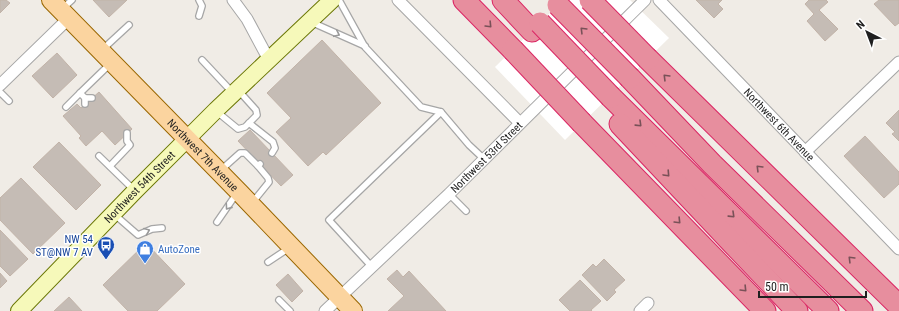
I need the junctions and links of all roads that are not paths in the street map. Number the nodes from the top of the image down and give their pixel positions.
1 (199, 0) edge
2 (233, 0) edge
3 (332, 0) edge
4 (339, 0) edge
5 (398, 0) edge
6 (464, 0) edge
7 (503, 0) edge
8 (516, 0) edge
9 (590, 0) edge
10 (645, 0) edge
11 (659, 0) edge
12 (555, 3) edge
13 (63, 7) edge
14 (199, 16) dead end
15 (310, 21) junction
16 (129, 25) dead end
17 (536, 27) junction
18 (365, 46) junction
19 (107, 57) junction
20 (202, 60) dead end
21 (269, 60) junction
22 (899, 62) edge
23 (0, 85) edge
24 (0, 92) edge
25 (236, 92) junction
26 (80, 93) junction
27 (92, 98) dead end
28 (9, 100) dead end
29 (606, 101) junction
30 (66, 107) dead end
31 (216, 110) junction
32 (441, 112) junction
33 (249, 122) junction
34 (520, 123) junction
35 (127, 133) dead end
36 (187, 139) junction
37 (119, 141) dead end
38 (127, 142) junction
39 (272, 152) dead end
40 (805, 152) junction
41 (99, 156) dead end
42 (484, 159) junction
43 (110, 166) junction
44 (220, 172) junction
45 (135, 191) junction
46 (239, 192) junction
47 (449, 194) junction
48 (251, 205) junction
49 (466, 212) dead end
50 (113, 213) junction
51 (217, 222) dead end
52 (162, 228) dead end
53 (794, 244) junction
54 (291, 247) junction
55 (899, 249) edge
56 (268, 262) dead end
57 (372, 267) junction
58 (340, 297) junction
59 (279, 300) dead end
60 (648, 303) dead end
61 (899, 306) edge
62 (19, 311) edge
63 (290, 311) edge
64 (325, 311) edge
65 (353, 311) edge
66 (640, 311) edge
67 (765, 311) edge
68 (797, 311) edge
69 (828, 311) edge
70 (846, 311) edge
71 (862, 311) edge

1 - 14 lane
2 - 21 street
3 - 15 main road, Northwest 54th Street
4 - 18 lane
5 - 34 street
6 -> 67 highway, bridge
7 - 17 highway
8 - 17 highway
61 -> 9 highway, bridge
10 - 34 street, Northwest 53rd Street
11 - 40 street, Northwest 6th Avenue
53 -> 12 highway, bridge
13 - 19 main road, Northwest 7th Avenue
13 - 23 street
15 -> 18 lane
15 - 21 main road, Northwest 54th Street
16 - 19 lane
17 - 29 highway, bridge
18 - 32 lane
19 - 26 lane
19 - 36 main road, Northwest 7th Avenue
20 - 25 lane
21 - 25 main road, Northwest 54th Street
22 - 40 street
24 - 28 lane
25 - 31 main road, Northwest 54th Street
25 - 33 lane
26 - 27 lane
26 - 30 lane
29 -> 68 highway
29 -> 69 highway
31 - 33 lane
31 - 36 main road, Northwest 54th Street
32 - 42 lane
32 - 57 lane
33 - 39 lane
34 - 42 street, Northwest 53rd Street
35 - 38 lane
36 - 44 main road, Northwest 7th Avenue
36 - 45 main road, Northwest 54th Street
37 - 38 lane
38 - 43 lane
40 - 55 street, Northwest 6th Avenue
41 - 43 lane
42 - 47 street, Northwest 53rd Street
43 - 45 lane
44 - 46 main road, Northwest 7th Avenue
44 - 48 lane
45 - 50 main road, Northwest 54th Street
46 - 48 main road, Northwest 7th Avenue
46 -> 51 lane
47 - 49 lane
47 - 57 street, Northwest 53rd Street
48 - 54 main road, Northwest 7th Avenue
50 -> 52 lane
50 - 62 main road, Northwest 54th Street
53 - 70 highway
53 - 71 highway
54 - 56 lane
54 - 58 main road, Northwest 7th Avenue
57 - 58 street, Northwest 53rd Street
58 - 64 street, Northwest 53rd Street
58 - 65 main road, Northwest 7th Avenue
59 - 63 lane
60 - 66 street

